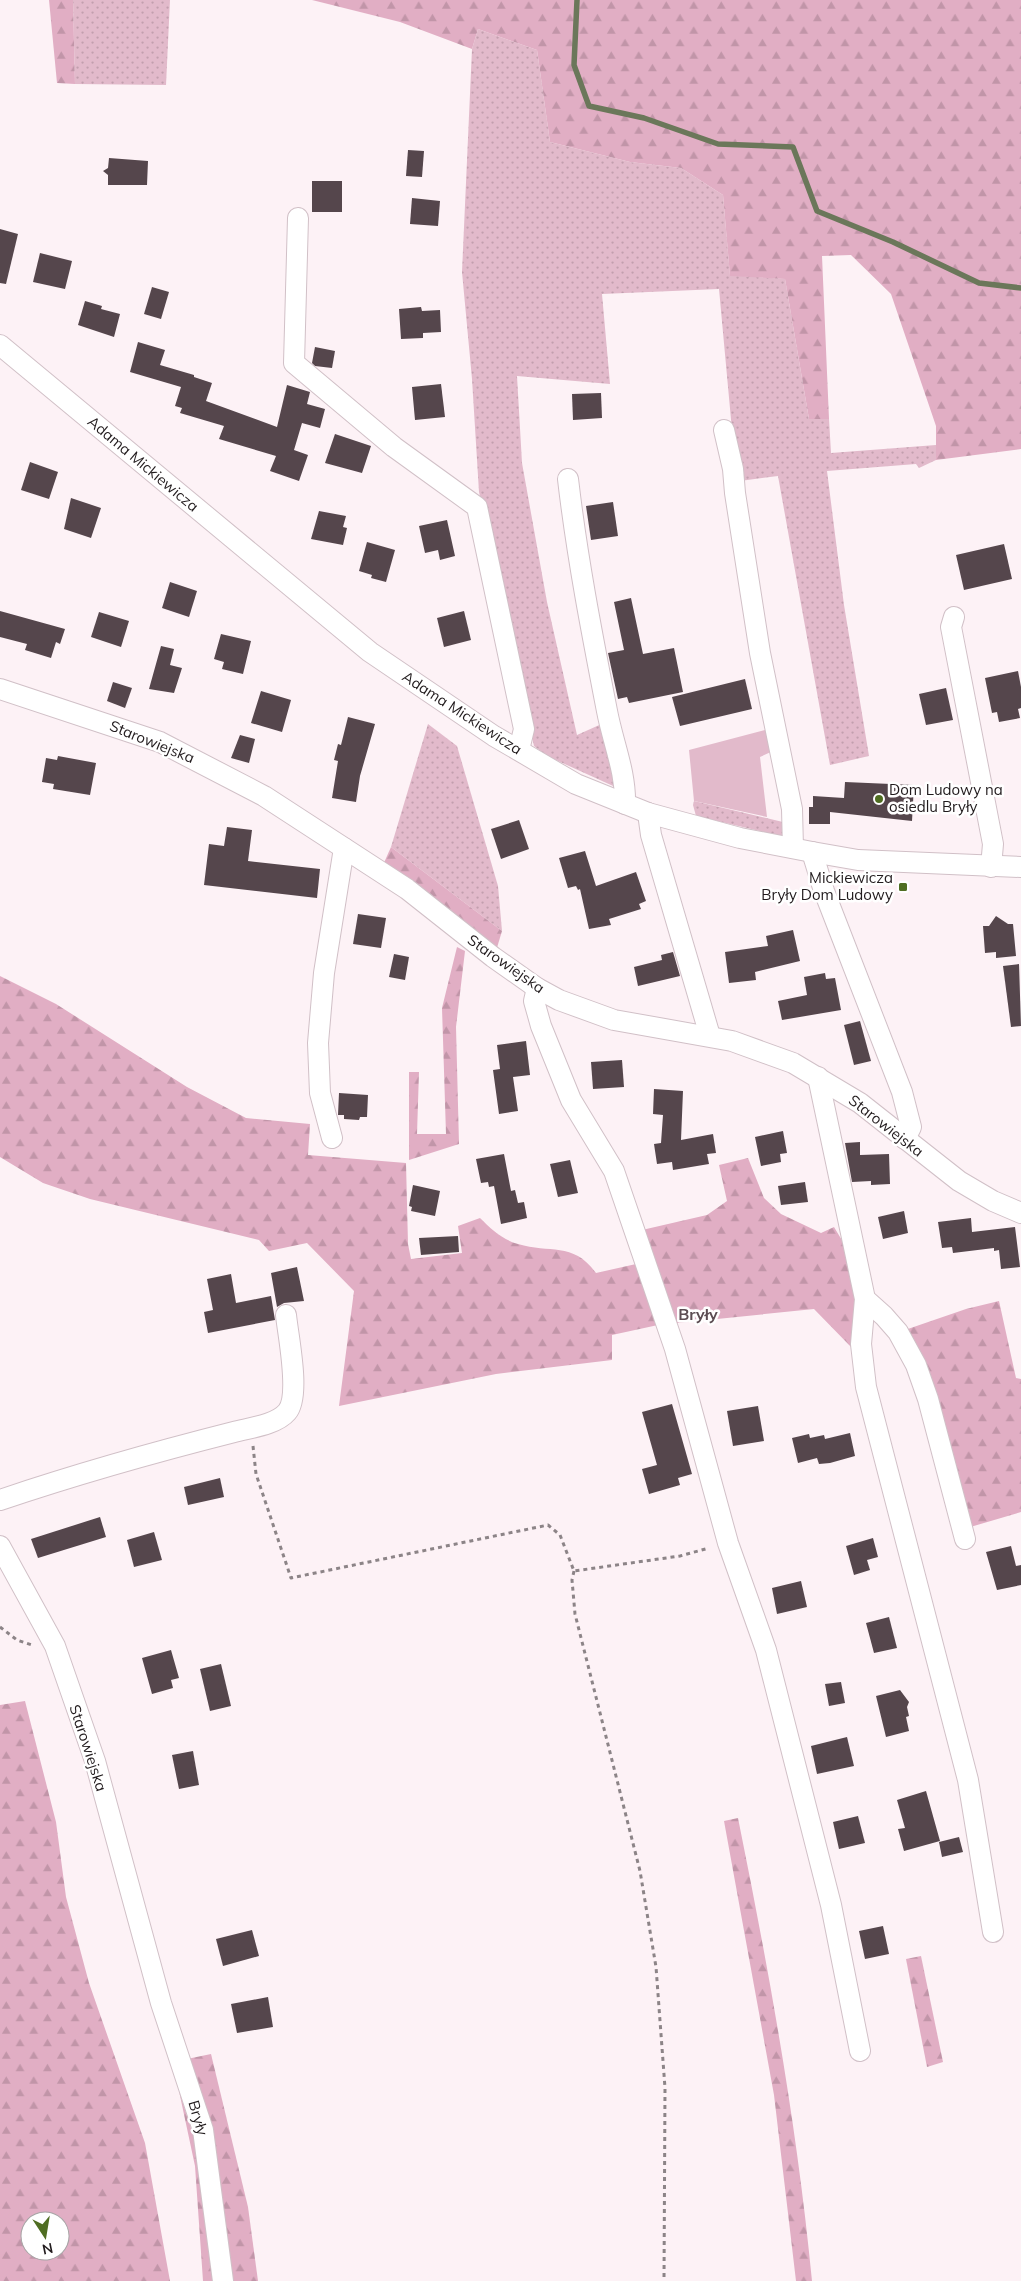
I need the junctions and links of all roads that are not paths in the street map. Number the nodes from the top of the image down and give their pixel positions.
1 (298, 218) dead end
2 (0, 345) edge
3 (724, 430) dead end
4 (568, 479) dead end
5 (954, 617) dead end
6 (0, 689) edge
7 (519, 750) junction
8 (625, 804) junction
9 (648, 813) junction
10 (344, 848) junction
11 (803, 850) junction
12 (991, 867) junction
13 (1021, 867) edge
14 (537, 988) junction
15 (710, 1036) junction
16 (818, 1076) junction
17 (332, 1138) dead end
18 (905, 1140) junction
19 (1021, 1213) edge
20 (865, 1299) junction
21 (286, 1315) dead end
22 (0, 1500) edge
23 (964, 1539) dead end
24 (0, 1546) edge
25 (993, 1932) dead end
26 (149, 1960) joint
27 (860, 2051) dead end
28 (223, 2281) edge

1 - 7 street
2 - 7 street, Adama Mickiewicza
3 - 11 street
4 - 8 street
5 - 12 street
6 - 10 street, Starowiejska
7 - 8 street, Adama Mickiewicza
8 - 9 street, Adama Mickiewicza
9 - 11 street, Adama Mickiewicza
9 - 15 street
10 - 14 street, Starowiejska
10 - 17 street
11 - 12 street, Adama Mickiewicza
11 - 18 street
12 - 13 street, Adama Mickiewicza
14 - 15 street, Starowiejska
14 - 27 street
15 - 16 street, Starowiejska
16 - 18 street, Starowiejska
16 - 20 street
18 - 19 street, Starowiejska
20 - 23 street
20 - 25 street
21 - 22 street
24 - 26 street, Starowiejska
26 - 28 street, Bryły

